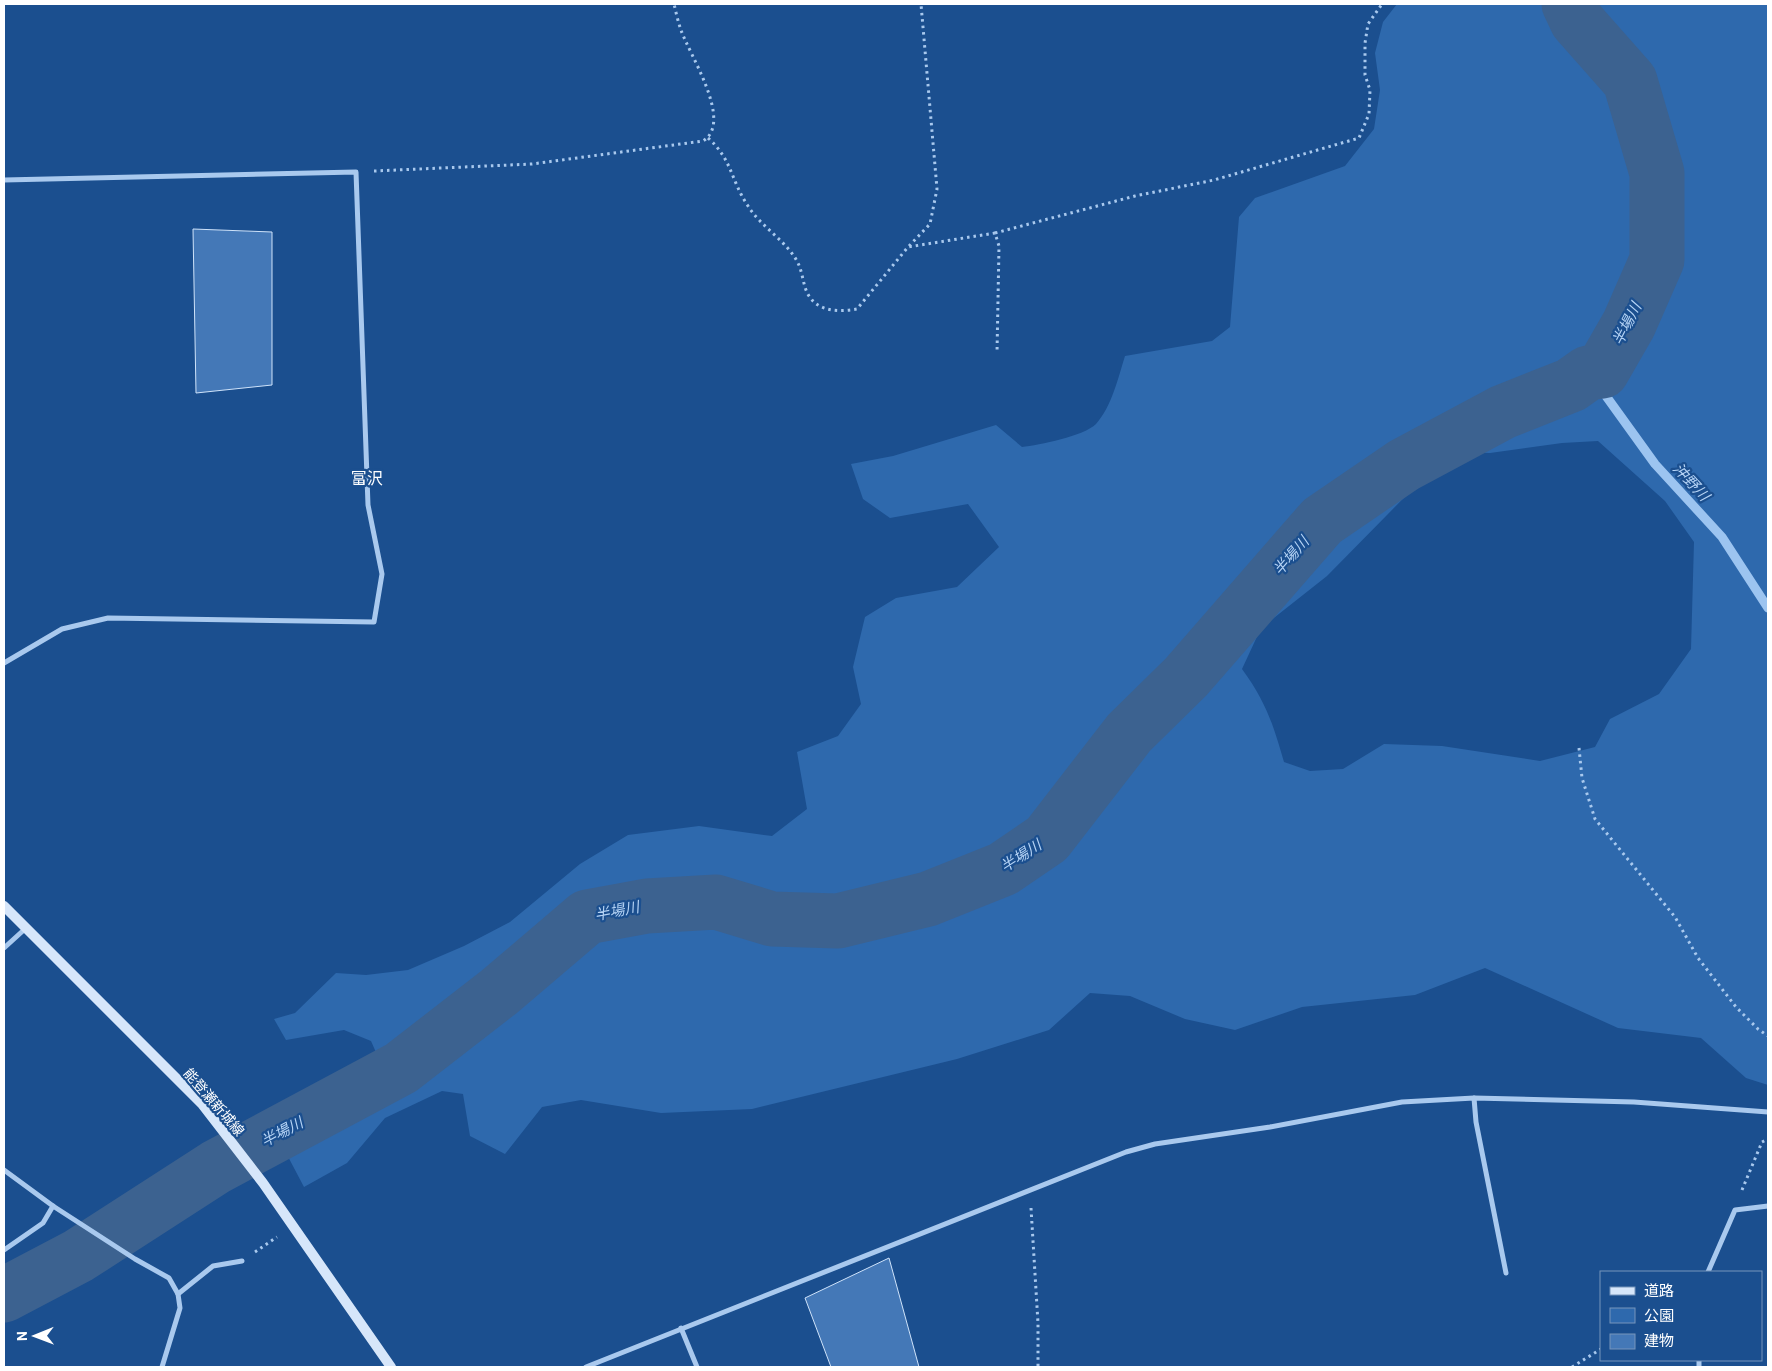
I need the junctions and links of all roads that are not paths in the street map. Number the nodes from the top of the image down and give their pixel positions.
1 (4, 180) edge
2 (4, 663) edge
3 (4, 906) edge
4 (27, 928) junction
5 (4, 948) edge
6 (1474, 1098) junction
7 (1768, 1112) edge
8 (4, 1170) edge
9 (53, 1206) junction
10 (1768, 1206) edge
11 (4, 1250) edge
12 (242, 1261) road end
13 (1708, 1271) edge
14 (1506, 1273) dead end
15 (178, 1294) junction
16 (681, 1328) junction
17 (162, 1367) edge
18 (391, 1367) edge
19 (586, 1367) edge
20 (697, 1367) edge

1 - 2 street
3 - 4 main road, 能登瀬新城線
4 - 5 street
4 - 18 main road, 能登瀬新城線
6 - 7 street
6 - 14 street
6 - 16 street
8 - 9 street
9 - 11 street
9 - 15 street
10 - 13 street
12 - 15 street
15 - 17 street
16 - 19 street
16 - 20 street

